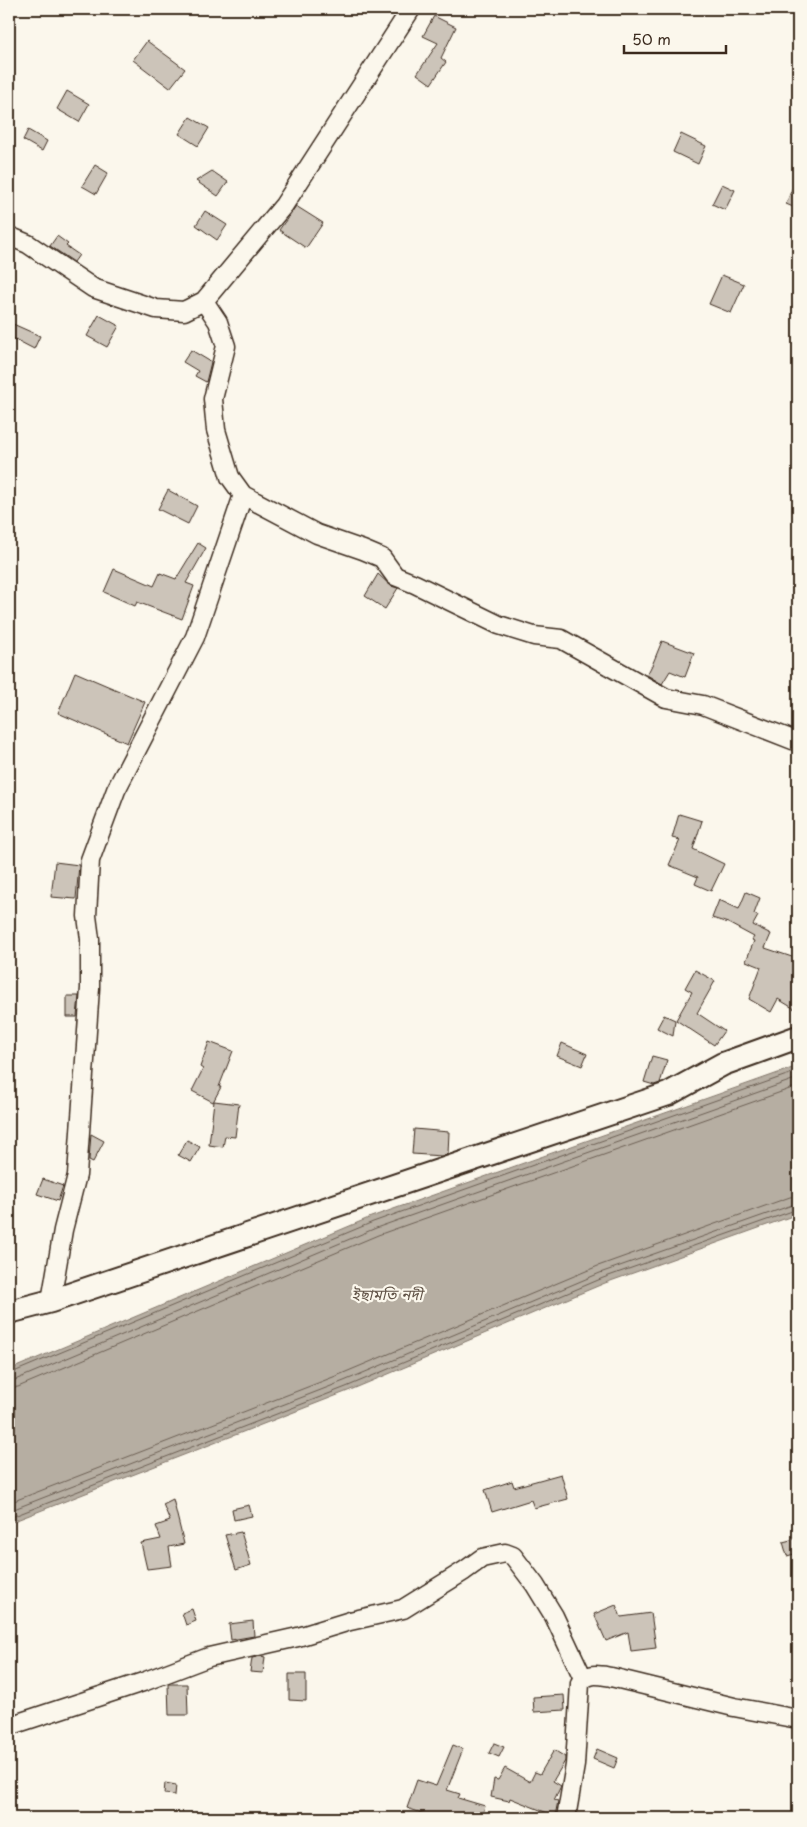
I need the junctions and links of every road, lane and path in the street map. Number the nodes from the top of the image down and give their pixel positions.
1 (411, 9) edge
2 (9, 236) edge
3 (204, 301) junction
4 (243, 496) junction
5 (798, 742) edge
6 (798, 1037) edge
7 (51, 1301) junction
8 (9, 1312) edge
9 (584, 1678) junction
10 (798, 1719) edge
11 (9, 1726) edge
12 (566, 1818) edge

1 - 3 street
2 - 3 street
3 - 4 street
4 - 5 street
4 - 7 street
6 - 7 main road
7 - 8 main road
9 - 10 street
9 - 11 street
9 - 12 street

